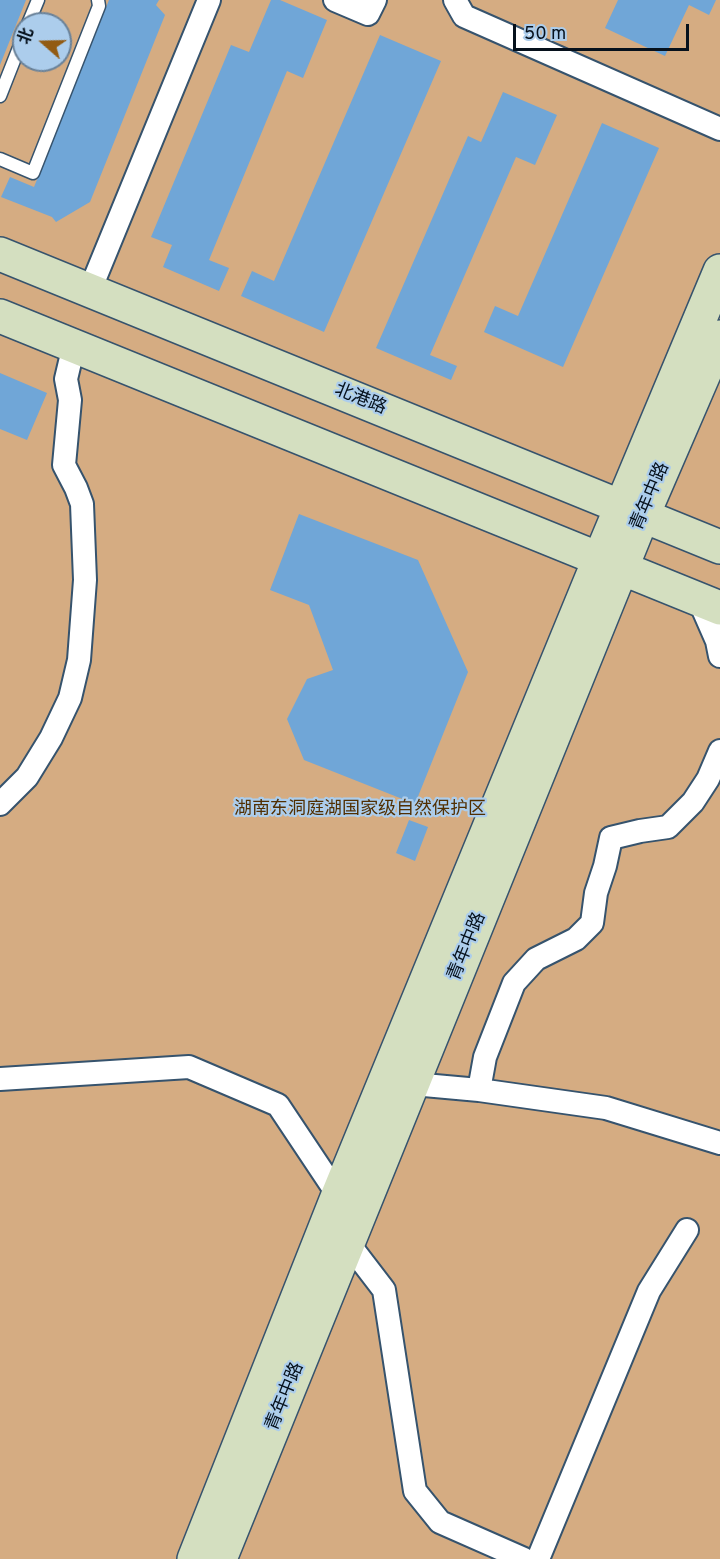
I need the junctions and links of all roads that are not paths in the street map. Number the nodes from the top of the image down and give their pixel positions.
1 (98, 0) edge
2 (209, 0) edge
3 (335, 0) edge
4 (375, 0) edge
5 (455, 0) edge
6 (12, 66) edge
7 (0, 96) edge
8 (720, 129) edge
9 (0, 159) edge
10 (0, 254) edge
11 (720, 271) edge
12 (90, 290) junction
13 (0, 316) edge
14 (720, 337) edge
15 (78, 347) junction
16 (632, 511) junction
17 (720, 547) edge
18 (610, 564) junction
19 (710, 604) edge
20 (720, 656) edge
21 (720, 751) edge
22 (0, 804) edge
23 (0, 1079) edge
24 (413, 1084) junction
25 (479, 1090) junction
26 (720, 1143) edge
27 (338, 1195) junction
28 (687, 1230) dead end
29 (348, 1244) junction
30 (194, 1559) edge
31 (220, 1559) edge
32 (524, 1559) edge
33 (538, 1559) edge

1 - 9 lane
2 - 12 street
3 - 4 street
5 - 8 street
6 - 7 lane
10 - 12 main road, 北港路
11 - 16 main road
12 - 16 main road, 北港路
13 - 15 main road
14 - 16 main road, 青年中路
15 - 18 main road
15 - 22 street
16 - 17 main road, 北港路
16 - 18 main road, 青年中路
18 - 19 main road
18 - 24 main road, 青年中路
18 - 27 main road
19 - 20 street
21 - 25 street
23 - 27 street
24 - 25 street
24 - 29 main road, 青年中路
25 - 26 street
27 - 30 main road
28 - 33 street
29 - 31 main road, 青年中路
29 - 32 street

